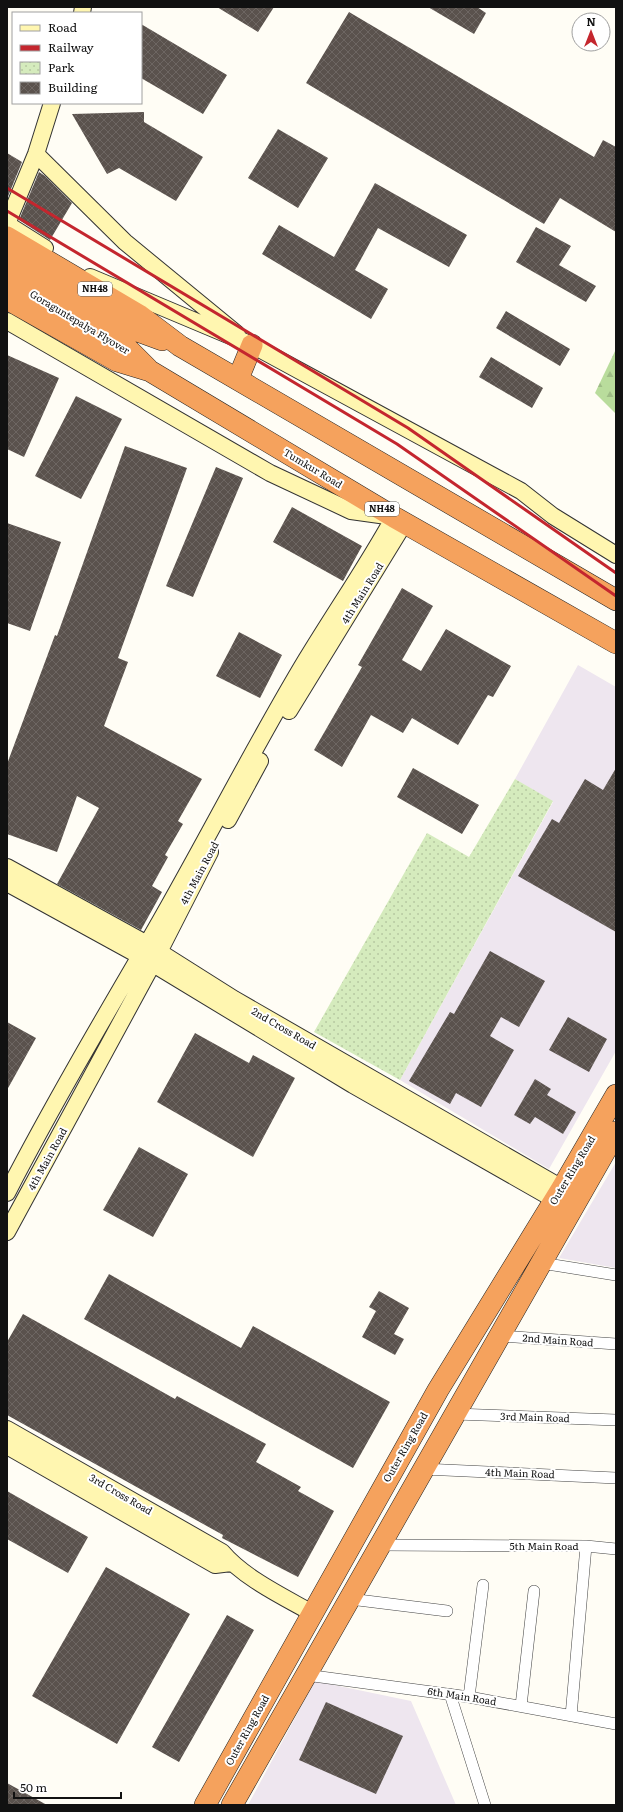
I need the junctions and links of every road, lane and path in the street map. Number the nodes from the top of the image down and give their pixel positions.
1 (52, 104) edge
2 (36, 154) junction
3 (7, 224) edge
4 (7, 237) edge
5 (7, 256) edge
6 (7, 278) edge
7 (7, 299) edge
8 (7, 321) edge
9 (180, 346) junction
10 (252, 346) junction
11 (150, 371) junction
12 (238, 379) junction
13 (399, 519) junction
14 (616, 555) edge
15 (616, 600) edge
16 (616, 643) edge
17 (7, 867) edge
18 (7, 883) edge
19 (149, 954) junction
20 (616, 1095) edge
21 (616, 1132) edge
22 (7, 1193) edge
23 (558, 1194) junction
24 (7, 1232) edge
25 (541, 1263) junction
26 (616, 1275) edge
27 (500, 1336) junction
28 (616, 1344) edge
29 (455, 1414) junction
30 (616, 1420) edge
31 (7, 1429) edge
32 (7, 1446) edge
33 (423, 1469) junction
34 (616, 1478) edge
35 (380, 1545) junction
36 (586, 1546) junction
37 (616, 1549) edge
38 (232, 1563) junction
39 (483, 1585) dead end
40 (534, 1591) dead end
41 (350, 1599) junction
42 (447, 1611) dead end
43 (312, 1613) junction
44 (306, 1675) junction
45 (450, 1694) junction
46 (469, 1696) junction
47 (521, 1706) junction
48 (571, 1716) junction
49 (616, 1724) edge
50 (205, 1805) edge
51 (232, 1805) edge
52 (485, 1805) edge

1 - 2 street
2 - 3 street
2 - 10 street
3 - 10 street
4 - 9 highway, NH48
5 - 9 highway, Goraguntepalya Flyover
6 - 11 highway, Goraguntepalya Flyover
7 - 11 highway, Tumkur Road / NH48
8 - 13 street
9 - 12 highway, NH48
10 - 12 highway
10 - 14 street
11 - 13 highway, Tumkur Road / NH48
12 - 15 highway, NH48
13 - 16 highway, Tumkur Road / NH48
13 - 19 street, 4th Main Road
17 - 19 street, 2nd Cross Road
18 - 19 street
19 - 22 street, 4th Main Road
19 - 23 street, 2nd Cross Road
19 - 24 street, 4th Main Road
20 - 23 highway, Outer Ring Road
21 - 25 highway, Outer Ring Road
23 - 43 highway, Outer Ring Road
25 - 26 street
25 - 27 highway, Outer Ring Road
27 - 28 street, 2nd Main Road
27 - 29 highway, Outer Ring Road
29 - 30 street, 3rd Main Road
29 - 33 highway, Outer Ring Road
31 - 38 street, 3rd Cross Road
32 - 38 street
33 - 34 street, 4th Main Road
33 - 35 highway, Outer Ring Road
35 - 36 street, 5th Main Road
35 - 41 highway, Outer Ring Road
36 - 37 street
36 - 48 street, 5th Main Road
38 - 43 street, 3rd Cross Road
39 - 46 street
40 - 47 street
41 - 42 street
41 - 44 highway, Outer Ring Road
43 - 50 highway, Outer Ring Road
44 - 45 street, 6th Main Road
44 - 51 highway, Outer Ring Road
45 - 46 street, 6th Main Road
45 - 52 street
46 - 47 street, 6th Main Road
47 - 48 street, 6th Main Road
48 - 49 street, 6th Main Road

